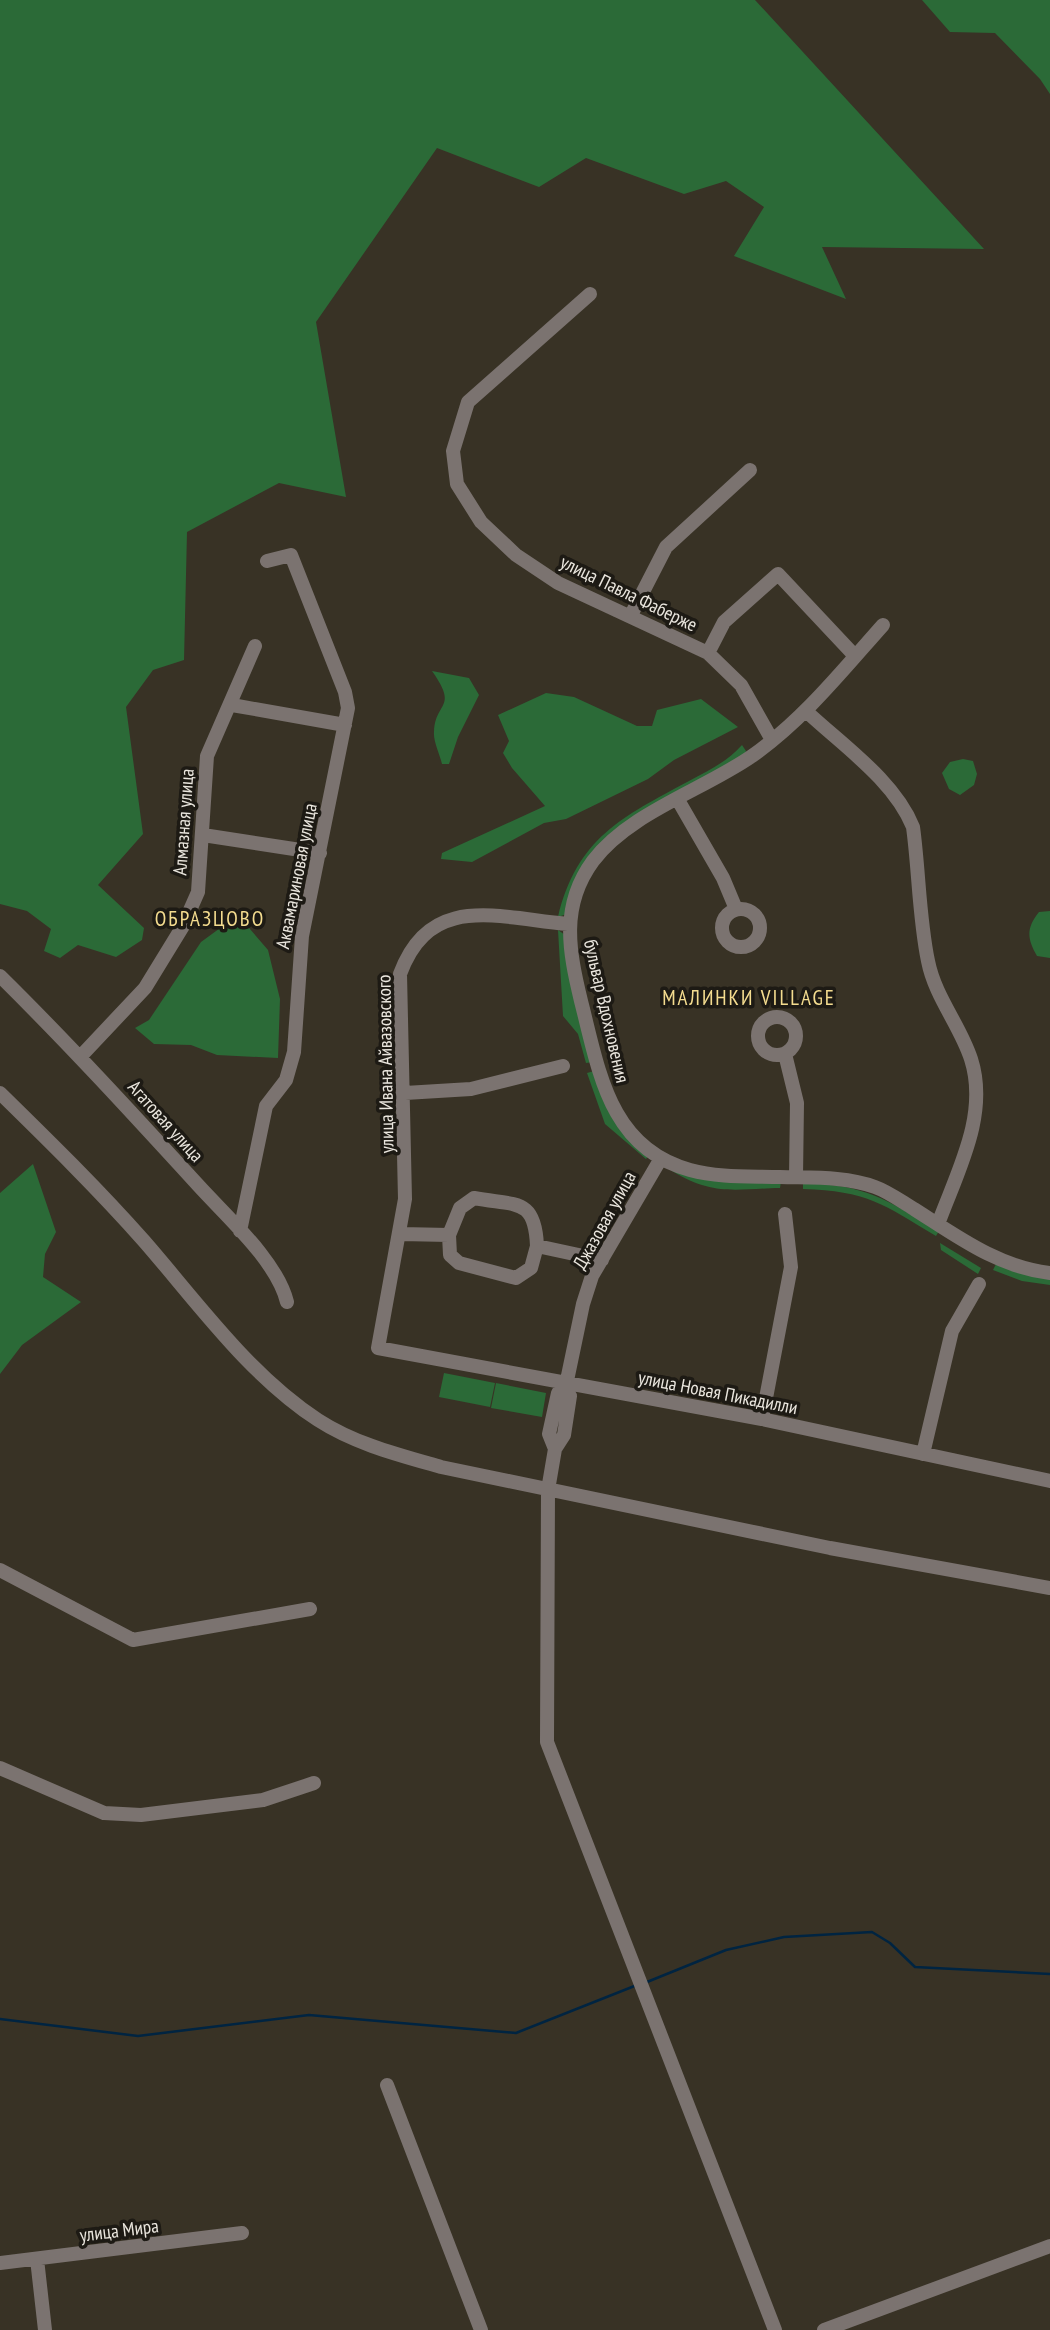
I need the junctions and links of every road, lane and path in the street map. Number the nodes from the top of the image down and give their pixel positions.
1 (590, 294) dead end
2 (750, 470) dead end
3 (267, 561) dead end
4 (631, 615) junction
5 (883, 625) dead end
6 (255, 646) dead end
7 (708, 653) junction
8 (855, 656) junction
9 (232, 705) junction
10 (806, 711) junction
11 (345, 725) junction
12 (772, 740) junction
13 (678, 800) junction
14 (203, 835) junction
15 (320, 853) junction
16 (736, 909) dead end
17 (568, 924) junction
18 (0, 976) edge
19 (785, 1054) dead end
20 (81, 1056) junction
21 (563, 1066) dead end
22 (0, 1093) edge
23 (405, 1093) junction
24 (660, 1160) junction
25 (796, 1177) junction
26 (785, 1214) dead end
27 (938, 1224) junction
28 (240, 1231) junction
29 (401, 1234) junction
30 (449, 1235) junction
31 (537, 1245) junction
32 (602, 1260) junction
33 (1050, 1273) edge
34 (979, 1284) dead end
35 (288, 1302) dead end
36 (378, 1348) joint
37 (566, 1387) junction
38 (762, 1419) junction
39 (923, 1454) junction
40 (1050, 1481) edge
41 (548, 1490) junction
42 (0, 1570) edge
43 (1050, 1588) edge
44 (310, 1609) dead end
45 (0, 1768) edge
46 (314, 1783) dead end
47 (387, 2085) dead end
48 (242, 2234) dead end
49 (1050, 2246) edge
50 (37, 2259) junction
51 (0, 2263) edge
52 (45, 2330) edge
53 (481, 2330) edge
54 (775, 2330) edge
55 (824, 2330) edge

1 - 4 street, улица Павла Фаберже
2 - 4 street
3 - 11 street, Аквамариновая улица
4 - 7 street, улица Павла Фаберже
5 - 8 street, бульвар Вдохновения
6 - 9 street, Алмазная улица
7 - 8 street
7 - 12 street, улица Павла Фаберже
8 - 10 street, бульвар Вдохновения
9 - 11 street
9 - 14 street, Алмазная улица
10 - 12 street, бульвар Вдохновения
10 - 27 street
11 - 15 street, Аквамариновая улица
12 - 13 street, бульвар Вдохновения
13 - 16 street
13 - 17 street, бульвар Вдохновения
14 - 15 street
14 - 20 street, Алмазная улица
15 - 28 street, Аквамариновая улица
17 - 23 street, улица Ивана Айвазовского
17 - 24 street, бульвар Вдохновения
18 - 20 street, Агатовая улица
19 - 25 street
20 - 28 street, Агатовая улица
21 - 23 street
22 - 41 street
23 - 29 street, улица Ивана Айвазовского
24 - 25 street, бульвар Вдохновения
24 - 32 street, Джазовая улица
25 - 27 street, бульвар Вдохновения
26 - 38 street
27 - 33 street, бульвар Вдохновения
28 - 35 street, Агатовая улица
29 - 30 street
29 - 36 street, улица Ивана Айвазовского
30 - 31 street
30 - 31 street
31 - 32 street
32 - 37 street, Джазовая улица
34 - 39 street
36 - 37 street, улица Новая Пикадилли
37 - 38 street, улица Новая Пикадилли
37 - 41 street, Джазовая улица
38 - 39 street, улица Новая Пикадилли
39 - 40 street, улица Новая Пикадилли
41 - 43 street
41 - 54 street, Джазовая улица
42 - 44 street
45 - 46 street
47 - 53 street
48 - 50 street, улица Мира
49 - 55 street
50 - 51 street, улица Мира
50 - 52 street

